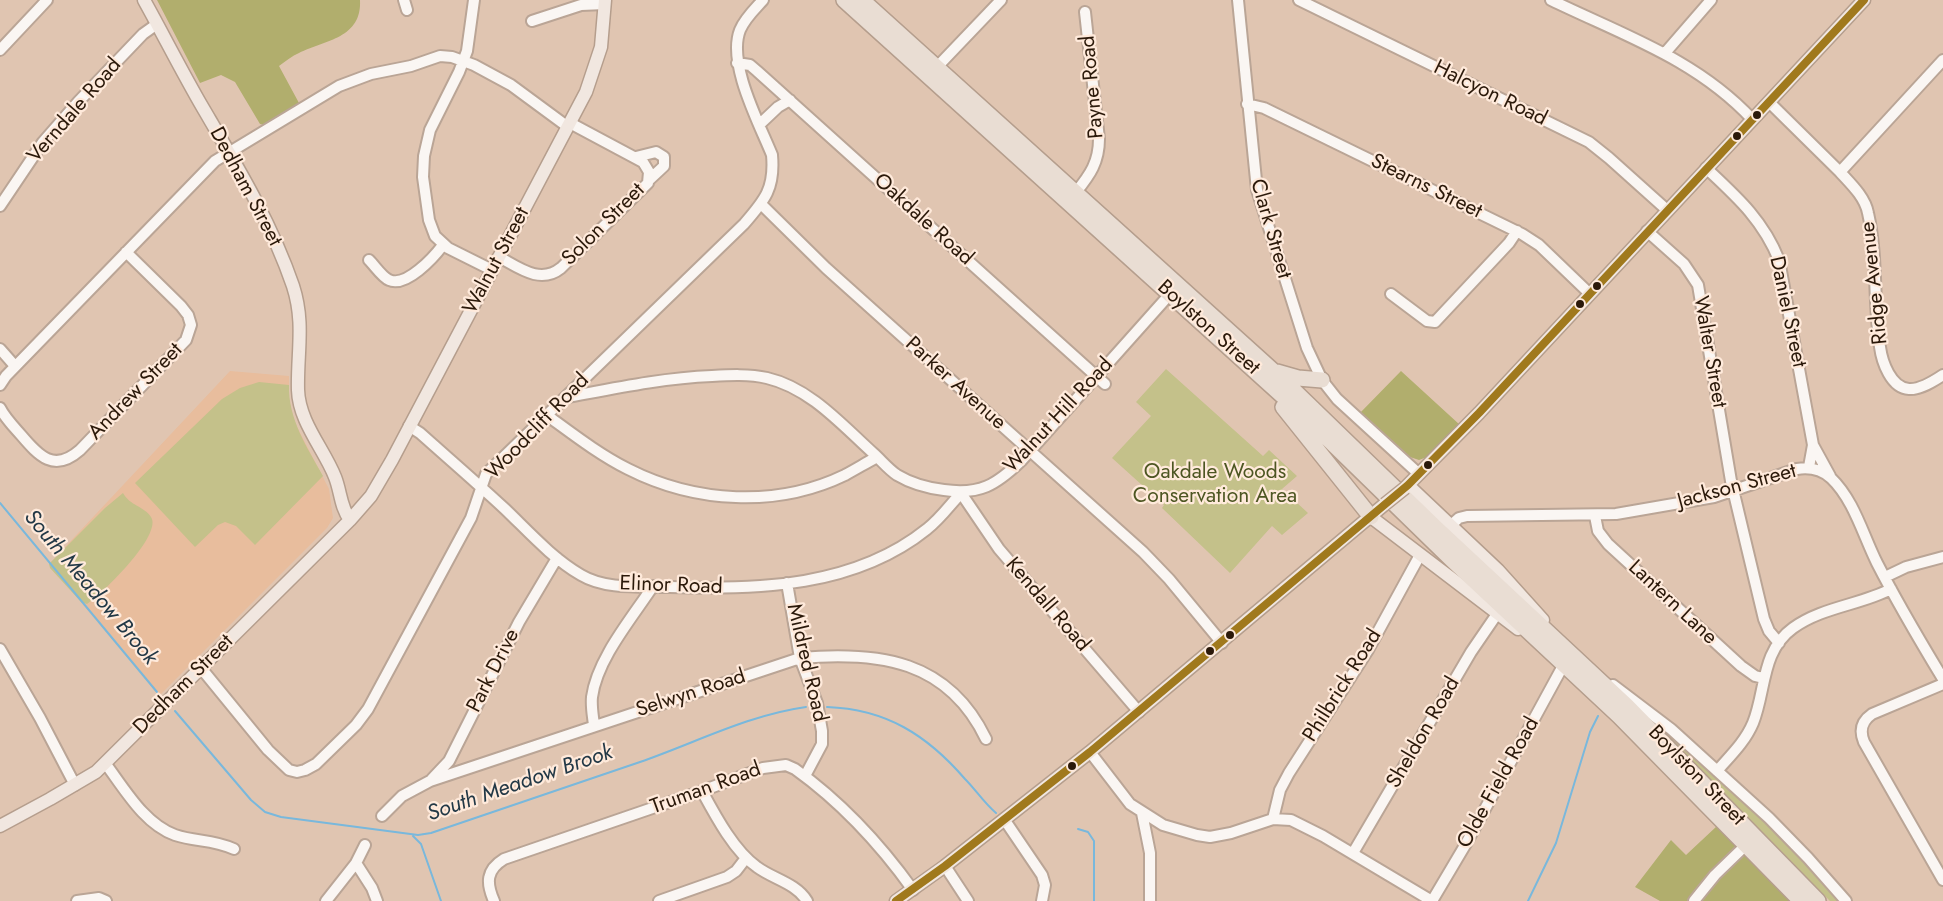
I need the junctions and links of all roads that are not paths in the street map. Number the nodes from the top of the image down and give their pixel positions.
1 (47, 0) edge
2 (144, 0) edge
3 (474, 0) edge
4 (763, 0) edge
5 (844, 0) edge
6 (862, 0) edge
7 (1001, 0) edge
8 (1238, 0) edge
9 (1299, 0) edge
10 (1551, 0) edge
11 (1711, 0) edge
12 (1864, 0) edge
13 (605, 2) edge
14 (1572, 5) edge
15 (1085, 12) dead end
16 (532, 21) dead end
17 (157, 24) junction
18 (0, 50) edge
19 (1665, 53) junction
20 (464, 60) junction
21 (1943, 60) edge
22 (737, 63) junction
23 (937, 67) junction
24 (790, 100) junction
25 (1768, 102) junction
26 (1247, 104) junction
27 (1752, 119) junction
28 (760, 124) junction
29 (569, 125) junction
30 (228, 152) junction
31 (636, 157) junction
32 (1706, 168) junction
33 (1840, 172) junction
34 (649, 180) junction
35 (1076, 192) junction
36 (762, 204) junction
37 (0, 206) edge
38 (1667, 210) junction
39 (1517, 231) junction
40 (1647, 231) junction
41 (443, 245) junction
42 (126, 252) junction
43 (499, 257) junction
44 (369, 260) dead end
45 (492, 270) junction
46 (1589, 293) junction
47 (1170, 294) junction
48 (1391, 294) dead end
49 (0, 349) edge
50 (15, 366) junction
51 (1252, 368) junction
52 (1274, 371) junction
53 (1943, 375) edge
54 (1101, 380) junction
55 (1322, 380) junction
56 (0, 386) edge
57 (568, 397) junction
58 (0, 408) edge
59 (548, 416) junction
60 (409, 426) junction
61 (1813, 445) junction
62 (1030, 452) junction
63 (877, 457) junction
64 (1809, 467) junction
65 (1419, 474) junction
66 (1831, 478) junction
67 (1406, 487) junction
68 (482, 488) junction
69 (1733, 492) junction
70 (961, 493) junction
71 (354, 515) junction
72 (1594, 516) junction
73 (1371, 517) junction
74 (1450, 526) junction
75 (1420, 555) junction
76 (1943, 557) edge
77 (557, 558) junction
78 (1885, 577) junction
79 (788, 583) junction
80 (653, 586) junction
81 (1891, 589) junction
82 (1497, 614) junction
83 (1221, 642) junction
84 (1779, 643) junction
85 (0, 649) edge
86 (800, 658) junction
87 (1573, 660) junction
88 (4, 667) edge
89 (201, 668) junction
90 (1763, 678) junction
91 (1943, 679) edge
92 (1943, 684) edge
93 (1139, 712) junction
94 (594, 725) junction
95 (986, 739) dead end
96 (1090, 752) junction
97 (105, 763) junction
98 (1717, 771) junction
99 (805, 776) junction
100 (430, 781) junction
101 (75, 784) junction
102 (702, 791) junction
103 (1142, 813) junction
104 (382, 816) dead end
105 (1004, 819) junction
106 (1273, 819) junction
107 (0, 826) edge
108 (366, 844) dead end
109 (1746, 845) junction
110 (234, 849) dead end
111 (1353, 854) junction
112 (746, 858) junction
113 (356, 863) junction
114 (945, 866) junction
115 (1943, 880) edge
116 (913, 890) junction
117 (77, 901) edge
118 (106, 901) edge
119 (326, 901) edge
120 (377, 901) edge
121 (494, 901) edge
122 (659, 901) edge
123 (807, 901) edge
124 (896, 901) edge
125 (968, 901) edge
126 (1042, 901) edge
127 (1150, 901) edge
128 (1432, 901) edge
129 (1694, 901) edge
130 (1801, 901) edge
131 (1818, 901) edge
132 (1846, 901) edge

1 - 18 street
2 - 17 main road, Dedham Street
3 - 20 street
4 - 22 street, Woodcliff Road
5 - 47 highway, Boylston Street
6 - 23 highway, Boylston Street
7 - 23 street
8 - 26 street, Clark Street
9 - 38 street, Halcyon Road
10 - 14 street
11 - 19 street
12 - 25 main road
13 - 16 street
13 - 29 main road, Walnut Street
14 - 19 street
15 - 35 street, Payne Road
17 - 30 main road, Dedham Street
17 - 37 street, Verndale Road
19 - 27 street
20 - 29 street, Solon Street
20 - 30 street
20 - 41 street
21 - 33 street
22 - 24 street, Oakdale Road
22 - 28 street, Woodcliff Road
23 - 35 highway, Boylston Street
24 - 28 street
24 - 54 street, Oakdale Road
25 - 27 main road
25 - 33 street
26 - 39 street, Stearns Street
26 - 55 street, Clark Street
27 - 32 main road
28 - 36 street, Woodcliff Road
29 - 31 street, Solon Street
29 - 43 main road, Walnut Street
30 - 42 street
30 - 71 main road, Dedham Street
31 - 34 street, Solon Street
31 - 34 street
32 - 38 main road
32 - 61 street, Daniel Street
33 - 53 street, Ridge Avenue
34 - 43 street, Solon Street
35 - 52 highway, Boylston Street
36 - 57 street, Woodcliff Road
36 - 62 street, Parker Avenue
38 - 40 main road
39 - 46 street, Stearns Street
39 - 48 street
40 - 46 main road
40 - 69 street, Walter Street
41 - 44 street
41 - 45 street
42 - 50 street
42 - 58 street, Andrew Street
43 - 45 main road, Walnut Street
45 - 60 main road, Walnut Street
46 - 65 main road
47 - 51 highway, Boylston Street
47 - 54 street, Walnut Hill Road
49 - 50 street
50 - 56 street
51 - 73 highway
51 - 87 highway, Boylston Street
52 - 55 highway
52 - 87 highway, Boylston Street
54 - 62 street, Walnut Hill Road
55 - 65 street
57 - 59 street, Woodcliff Road
57 - 63 street, Walnut Hill Road
59 - 63 street
59 - 68 street, Woodcliff Road
60 - 68 street, Elinor Road
60 - 71 main road, Walnut Street
61 - 64 street, Daniel Street
61 - 66 street, Daniel Street
62 - 70 street, Walnut Hill Road
62 - 83 street, Parker Avenue
63 - 70 street, Walnut Hill Road
64 - 66 street, Jackson Street
64 - 69 street, Jackson Street
65 - 67 main road
66 - 78 street, Jackson Street
67 - 73 main road, bridge
67 - 74 main road, Boylston Street
68 - 77 street, Elinor Road
68 - 89 street, Woodcliff Road
69 - 72 street, Jackson Street
69 - 84 street, Walter Street
70 - 79 street, Elinor Road
70 - 93 street, Kendall Road
71 - 89 main road, Dedham Street
72 - 74 street, Jackson Street
72 - 90 street, Lantern Lane
73 - 75 main road, Boylston Street
73 - 83 main road
74 - 87 main road, Boylston Street
75 - 82 main road, Boylston Street
75 - 106 street, Philbrick Road
76 - 78 street
77 - 80 street, Elinor Road
77 - 100 street, Park Drive
78 - 81 street, Jackson Street
79 - 80 street, Elinor Road
79 - 86 street, Mildred Road
80 - 94 street
81 - 84 street
81 - 91 street, Jackson Street
82 - 87 main road, Boylston Street
82 - 111 street, Sheldon Road
83 - 93 main road
84 - 90 street
85 - 88 street
86 - 94 street, Selwyn Road
86 - 95 street, Selwyn Road
86 - 99 street, Mildred Road
87 - 98 street
87 - 109 highway, Boylston Street
87 - 128 street, Olde Field Road
87 - 131 highway, Boylston Street
88 - 101 street
89 - 97 main road, Dedham Street
90 - 98 street
92 - 115 street
93 - 96 main road
94 - 100 street, Selwyn Road
96 - 103 street
96 - 105 main road
97 - 101 main road, Dedham Street
97 - 110 street
98 - 132 street
99 - 102 street, Truman Road
99 - 116 street, Truman Road
100 - 104 street, Selwyn Road
101 - 107 main road, Dedham Street
102 - 112 street
102 - 121 street, Truman Road
103 - 106 street
103 - 127 street
105 - 114 main road
105 - 126 street
106 - 111 street
108 - 113 street
109 - 129 street
109 - 130 highway, Boylston Street
111 - 128 street
112 - 122 street
112 - 123 street
113 - 119 street
113 - 120 street
114 - 116 main road
114 - 125 street
116 - 124 main road
117 - 118 street

